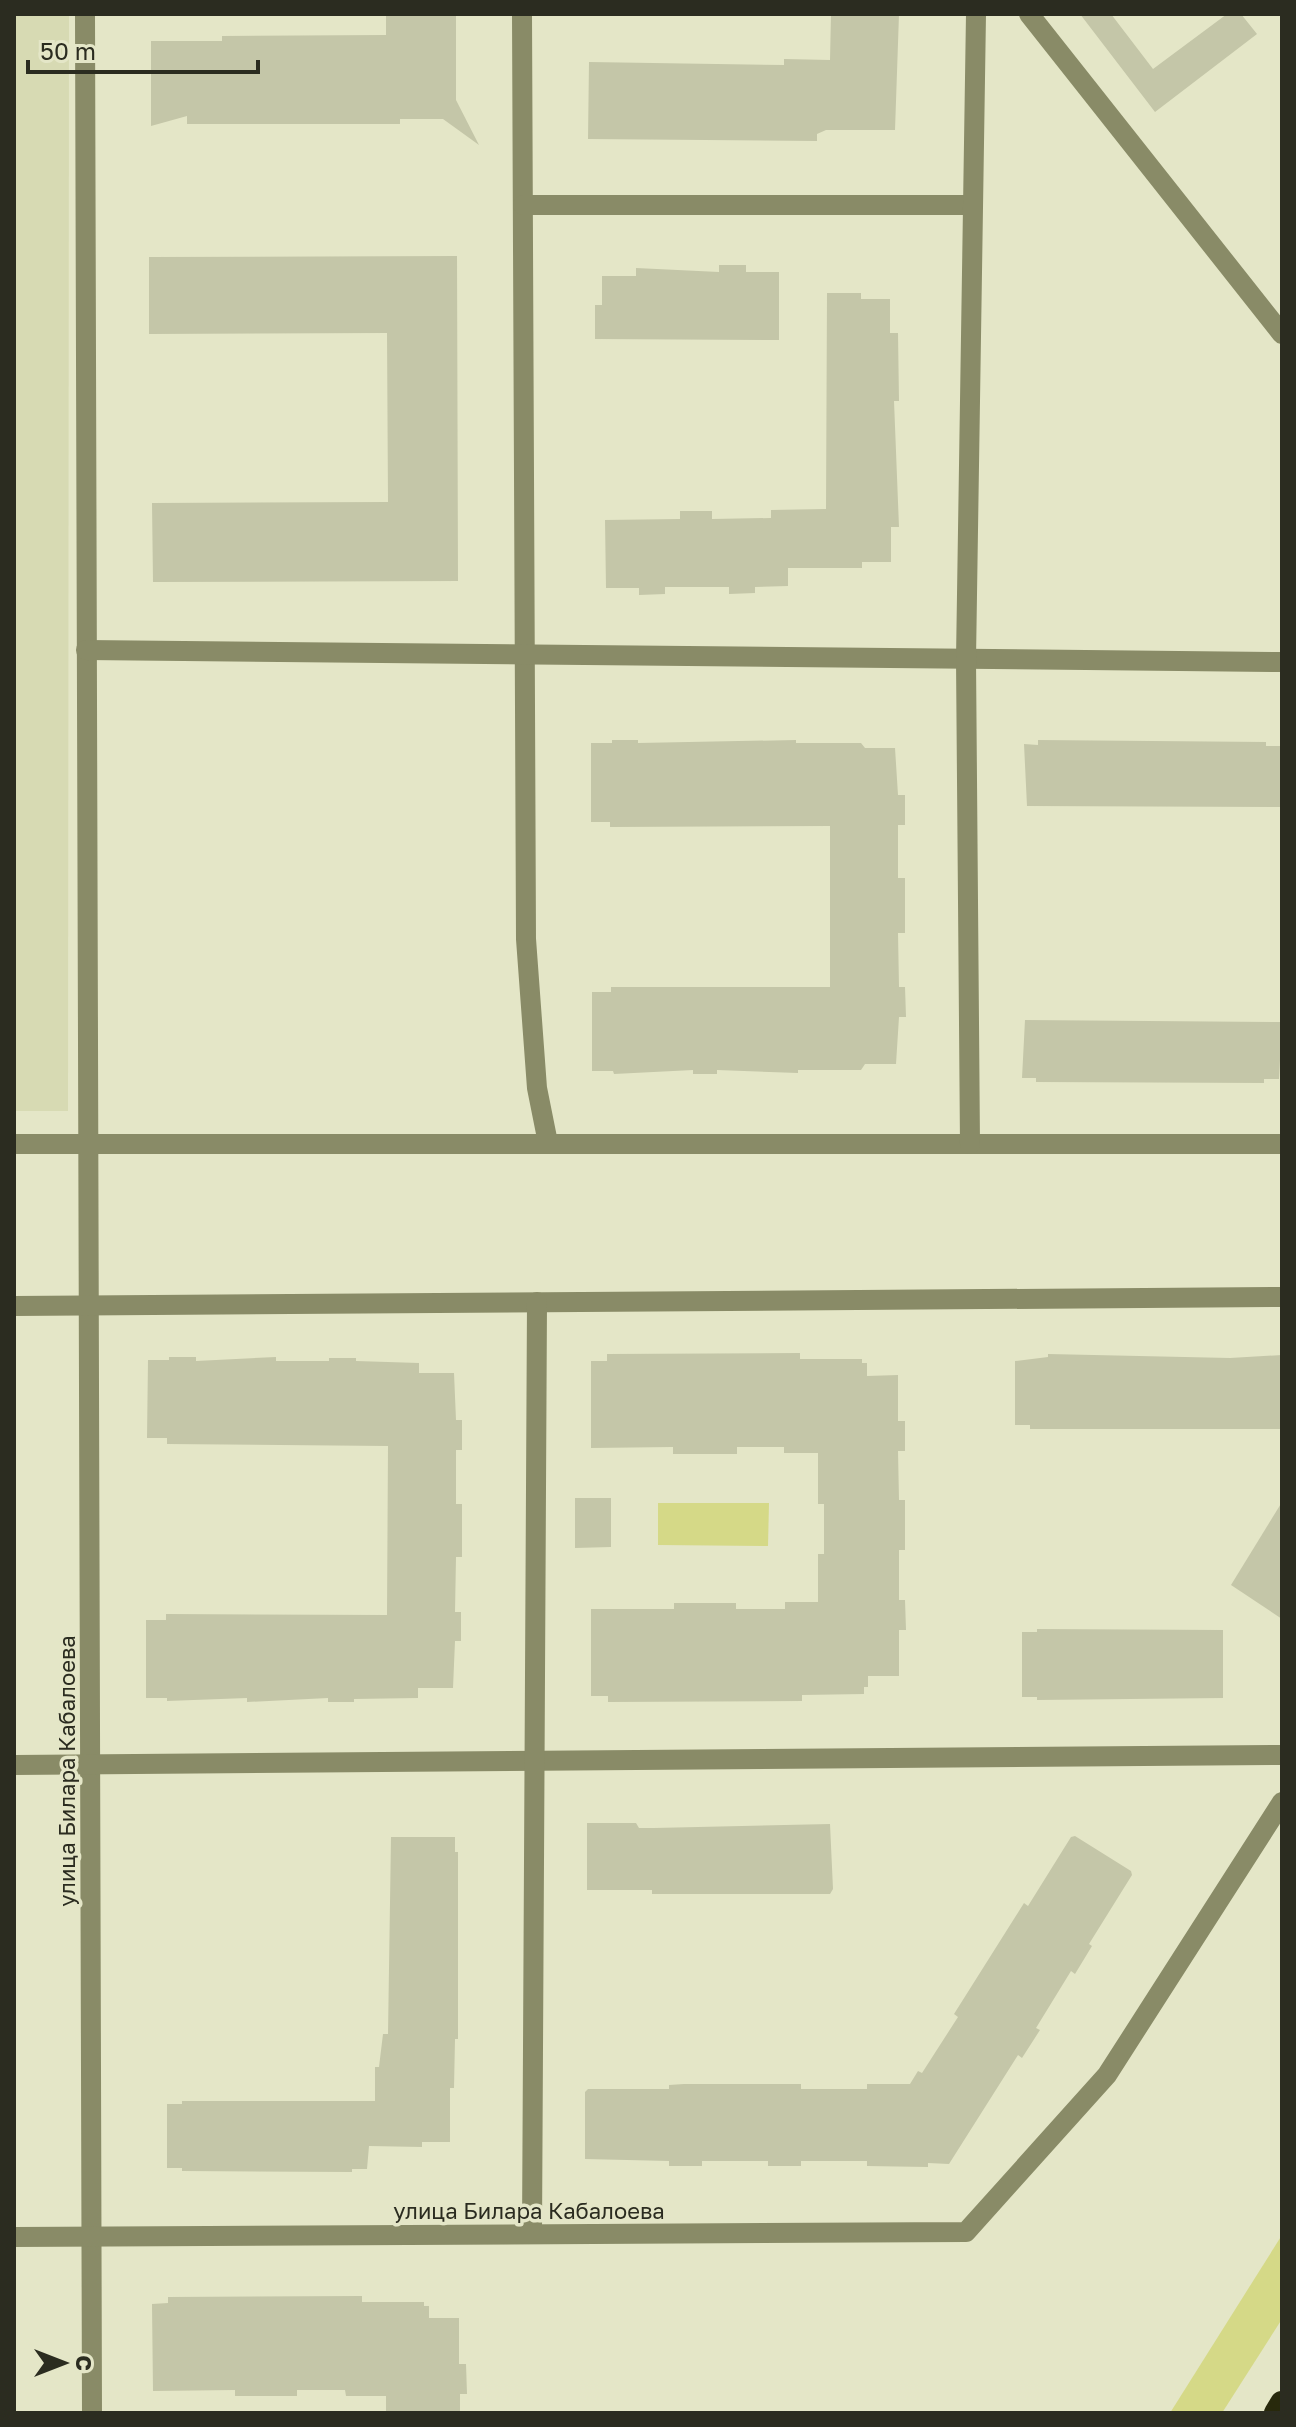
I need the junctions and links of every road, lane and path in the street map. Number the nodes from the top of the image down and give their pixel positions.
1 (85, 14) edge
2 (522, 14) edge
3 (976, 14) edge
4 (1029, 14) edge
5 (523, 205) junction
6 (973, 205) junction
7 (1282, 334) edge
8 (86, 650) junction
9 (527, 655) junction
10 (966, 659) junction
11 (1282, 662) edge
12 (548, 1143) junction
13 (14, 1144) edge
14 (970, 1144) junction
15 (1282, 1144) edge
16 (90, 1145) junction
17 (1282, 1297) edge
18 (537, 1302) junction
19 (91, 1305) junction
20 (14, 1306) edge
21 (1282, 1755) edge
22 (535, 1763) junction
23 (87, 1764) junction
24 (14, 1765) edge
25 (1282, 1802) edge
26 (532, 2234) junction
27 (14, 2237) edge
28 (92, 2237) junction
29 (1282, 2403) edge
30 (92, 2413) edge
31 (1276, 2413) edge

1 - 8 street, улица Билара Кабалоева
2 - 5 street
3 - 6 street
4 - 7 street
5 - 6 street
5 - 9 street
6 - 10 street
8 - 9 street
8 - 16 street, улица Билара Кабалоева
9 - 10 street
9 - 12 street
10 - 11 street
10 - 14 street
12 - 14 street
12 - 16 street
13 - 16 street
14 - 15 street
16 - 19 street, улица Билара Кабалоева
17 - 18 street
18 - 19 street
18 - 22 street
19 - 20 street
19 - 23 street, улица Билара Кабалоева
21 - 22 street
22 - 23 street
22 - 26 street
23 - 24 street
23 - 28 street, улица Билара Кабалоева
25 - 26 street, улица Билара Кабалоева
26 - 28 street, улица Билара Кабалоева
27 - 28 street, улица Билара Кабалоева
28 - 30 street, улица Билара Кабалоева
29 - 31 highway

